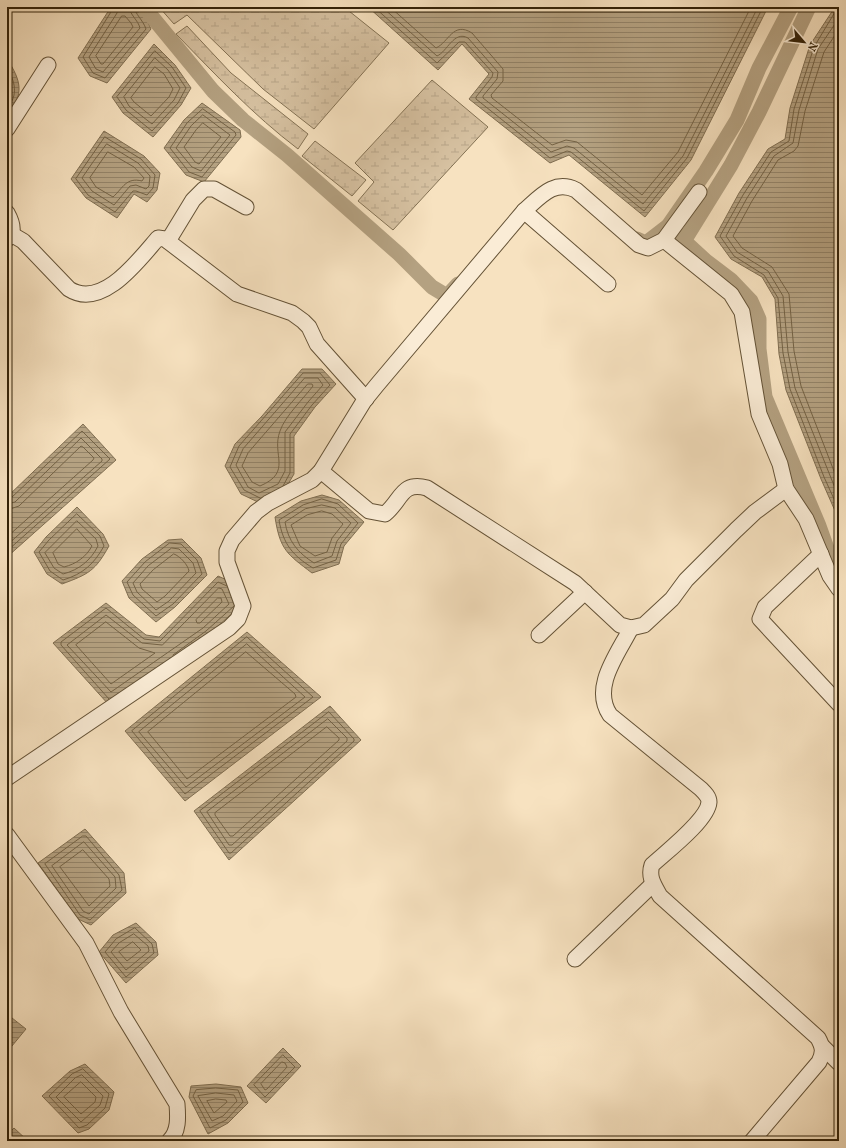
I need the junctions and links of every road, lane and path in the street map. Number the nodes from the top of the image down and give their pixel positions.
1 (48, 65) dead end
2 (7, 129) edge
3 (699, 192) dead end
4 (246, 207) dead end
5 (524, 211) junction
6 (7, 213) edge
7 (670, 232) junction
8 (9, 236) edge
9 (168, 241) junction
10 (608, 284) dead end
11 (366, 399) junction
12 (321, 471) junction
13 (786, 490) junction
14 (821, 554) junction
15 (839, 589) edge
16 (585, 592) junction
17 (631, 628) junction
18 (539, 635) dead end
19 (839, 704) edge
20 (7, 778) edge
21 (7, 835) edge
22 (653, 884) junction
23 (575, 959) dead end
24 (823, 1047) junction
25 (839, 1063) edge
26 (169, 1141) edge
27 (752, 1141) edge

1 - 2 street
3 - 7 street
4 - 9 street
5 - 7 street
5 - 10 street
5 - 11 street
6 - 8 street
7 - 13 street
8 - 9 street
9 - 11 street
11 - 12 street
12 - 16 street
12 - 20 street
13 - 14 street
13 - 17 street
14 - 15 street
14 - 19 street
16 - 17 street
16 - 18 street
17 - 22 street
21 - 26 street
22 - 23 street
22 - 24 street
24 - 25 street
24 - 27 street

